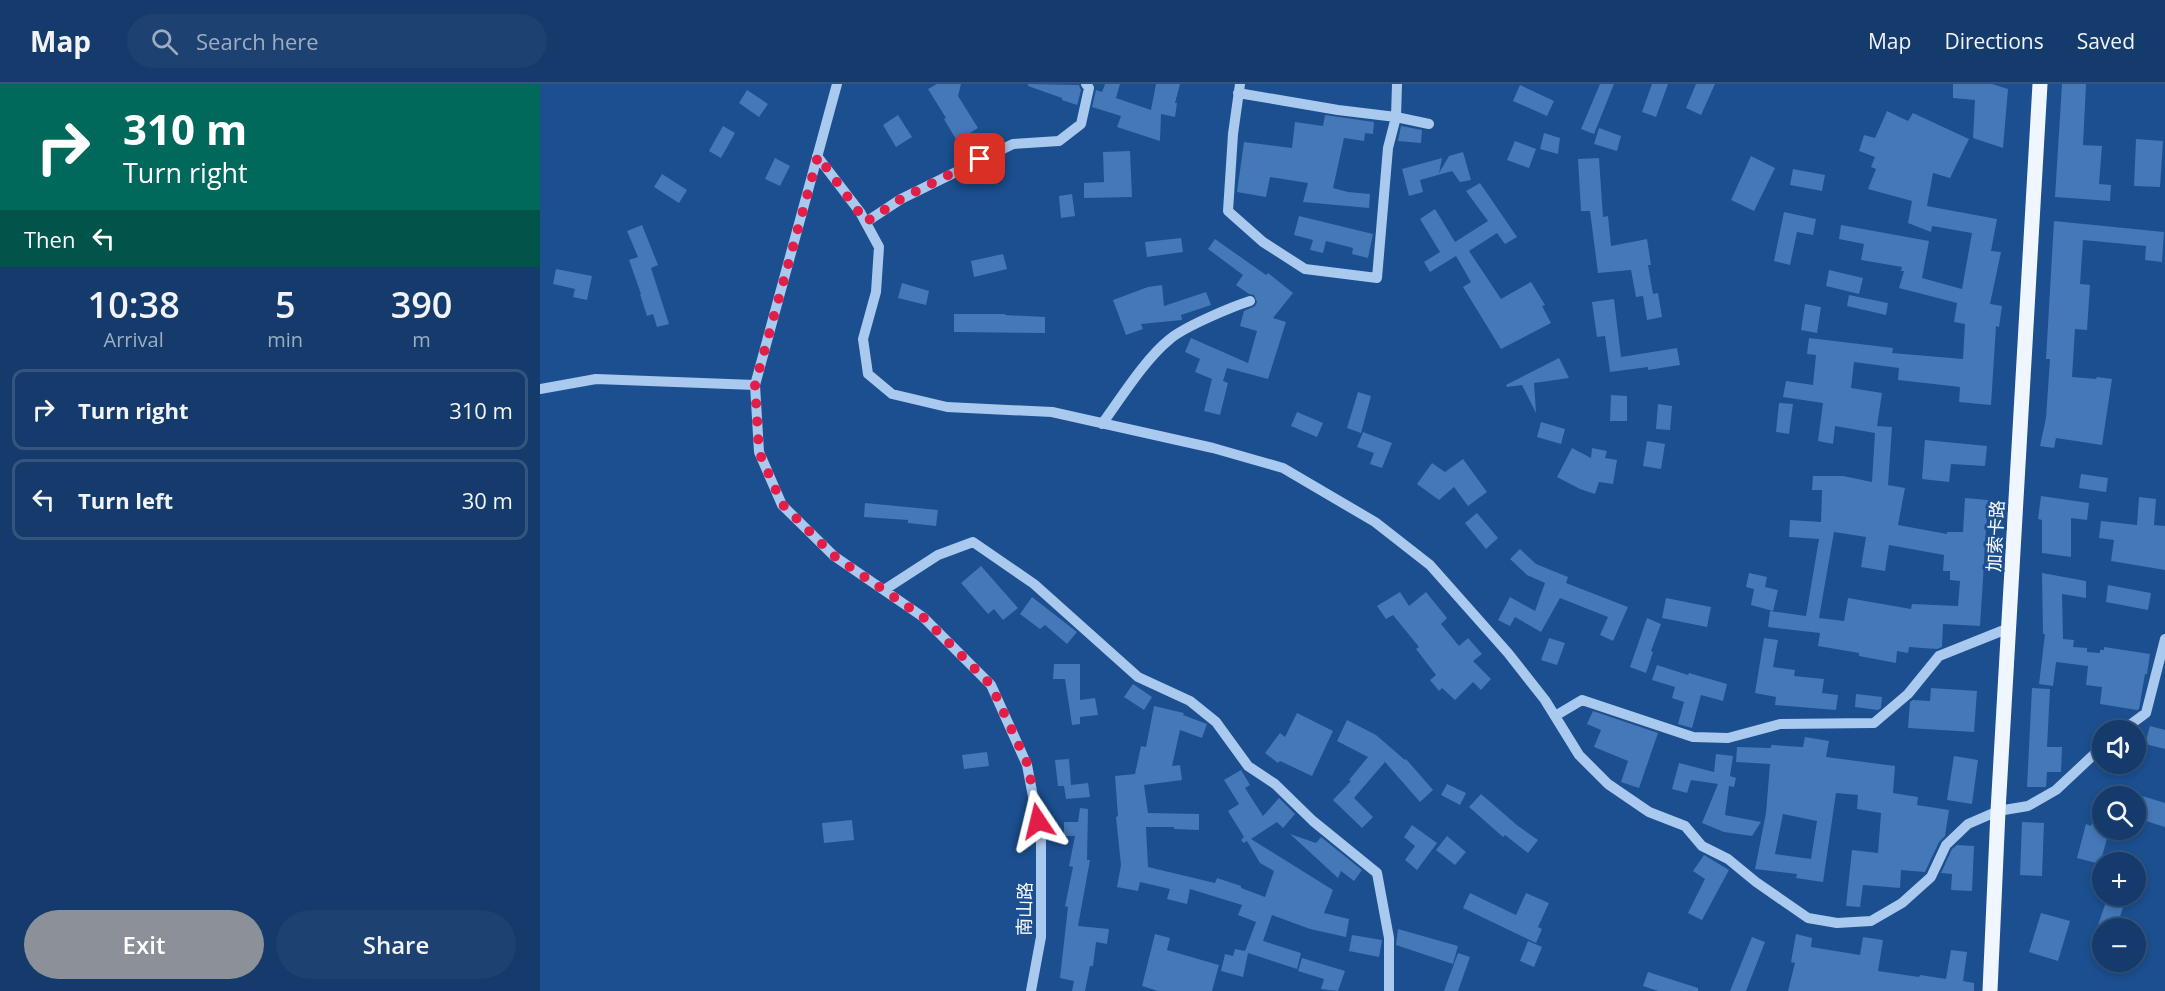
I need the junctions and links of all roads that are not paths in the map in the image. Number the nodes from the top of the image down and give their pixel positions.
1 (837, 84) edge
2 (1086, 84) edge
3 (1397, 84) edge
4 (2040, 84) edge
5 (1239, 88) edge
6 (1396, 117) junction
7 (1429, 124) dead end
8 (818, 156) junction
9 (866, 222) junction
10 (1250, 301) dead end
11 (755, 385) junction
12 (540, 389) edge
13 (1102, 423) junction
14 (884, 590) junction
15 (2009, 628) junction
16 (2165, 639) edge
17 (1555, 716) junction
18 (2137, 720) edge
19 (2092, 756) edge
20 (1998, 811) junction
21 (1031, 991) edge
22 (1389, 991) edge
23 (1990, 991) edge

1 - 8 street, 南山路
2 - 9 street
3 - 6 street
4 - 15 main road, 加索卡路
5 - 6 street
5 - 6 street
6 - 7 street
8 - 9 street
8 - 11 street, 南山路
9 - 13 street
10 - 13 street
11 - 12 street
11 - 14 street, 南山路
13 - 17 street
14 - 21 street, 南山路
14 - 22 street
15 - 17 street
15 - 20 main road, 加索卡路
16 - 18 street
17 - 20 street
19 - 20 street
20 - 23 main road, 加索卡路

